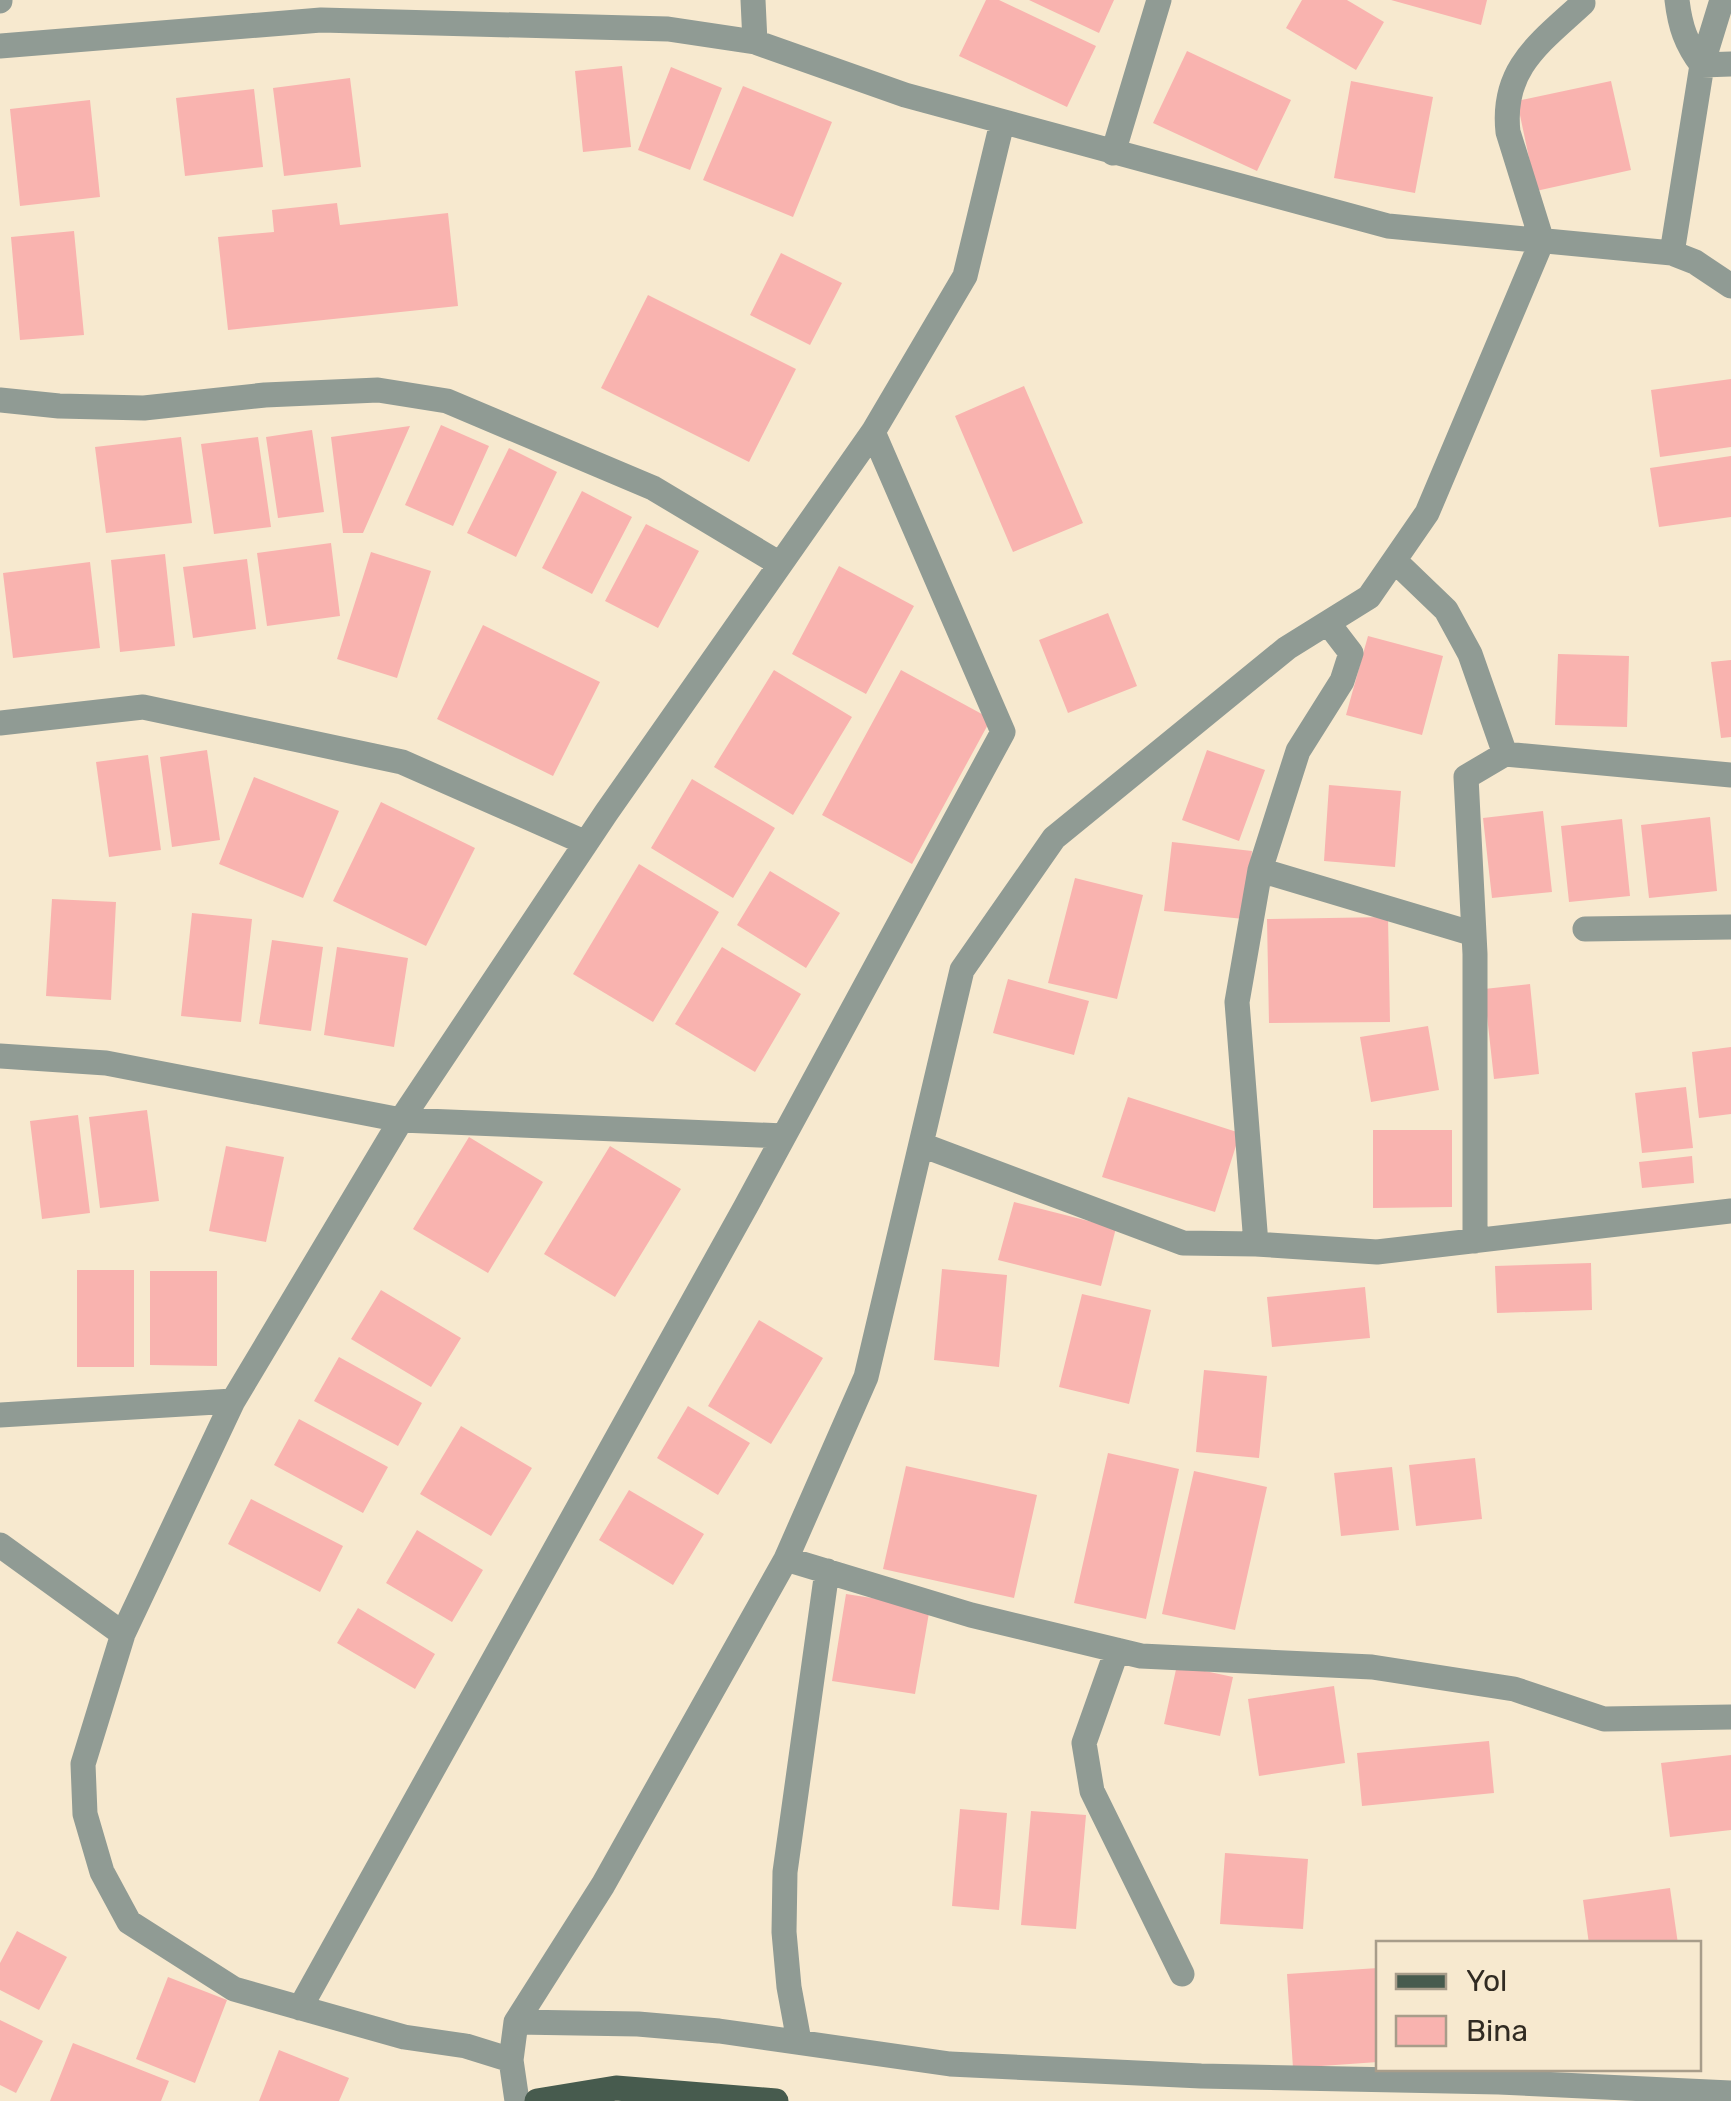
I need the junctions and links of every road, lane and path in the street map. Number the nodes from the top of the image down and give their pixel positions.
1 (753, 0) edge
2 (1159, 0) edge
3 (1678, 0) edge
4 (1722, 0) edge
5 (1583, 3) dead end
6 (755, 42) junction
7 (0, 46) edge
8 (1702, 64) junction
9 (1731, 64) edge
10 (1002, 122) junction
11 (1113, 153) junction
12 (1542, 241) junction
13 (1672, 252) junction
14 (1731, 286) edge
15 (0, 400) edge
16 (873, 432) junction
17 (1395, 561) junction
18 (780, 564) junction
19 (1328, 623) junction
20 (0, 723) edge
21 (1505, 754) junction
22 (1731, 775) edge
23 (586, 843) junction
24 (1260, 870) junction
25 (1731, 927) edge
26 (1586, 929) dead end
27 (1474, 934) junction
28 (0, 1056) edge
29 (401, 1120) junction
30 (784, 1136) junction
31 (922, 1145) junction
32 (1731, 1211) edge
33 (1475, 1241) junction
34 (1256, 1244) junction
35 (233, 1402) junction
36 (0, 1415) edge
37 (0, 1545) edge
38 (786, 1558) junction
39 (827, 1571) junction
40 (123, 1634) junction
41 (1118, 1650) junction
42 (1731, 1718) edge
43 (1182, 1974) dead end
44 (300, 2008) junction
45 (516, 2022) junction
46 (799, 2040) junction
47 (510, 2060) junction
48 (1731, 2094) edge
49 (516, 2101) edge
50 (537, 2101) edge
51 (776, 2101) edge

1 - 6 street
2 - 11 street
3 - 8 street
4 - 8 street
5 - 12 street
6 - 7 street
6 - 10 street
8 - 9 street
8 - 13 street
10 - 11 street
10 - 16 street
11 - 12 street
12 - 13 street
12 - 17 street
13 - 14 street
15 - 18 street
16 - 18 street
16 - 30 street
17 - 19 street
17 - 21 street
18 - 23 street
19 - 24 street
19 - 31 street
20 - 23 street
21 - 22 street
21 - 27 street
23 - 29 street
24 - 27 street
24 - 34 street
25 - 26 street
27 - 33 street
28 - 29 street
29 - 30 street
29 - 35 street
30 - 44 street
31 - 34 street
31 - 38 street
32 - 33 street
33 - 34 street
35 - 36 street
35 - 40 street
37 - 40 street
38 - 39 street
38 - 45 street
39 - 41 street
39 - 46 street
40 - 44 street
41 - 42 street
41 - 43 street
44 - 47 street
45 - 46 street
45 - 47 street
46 - 48 street
47 - 49 street
50 - 51 main road

